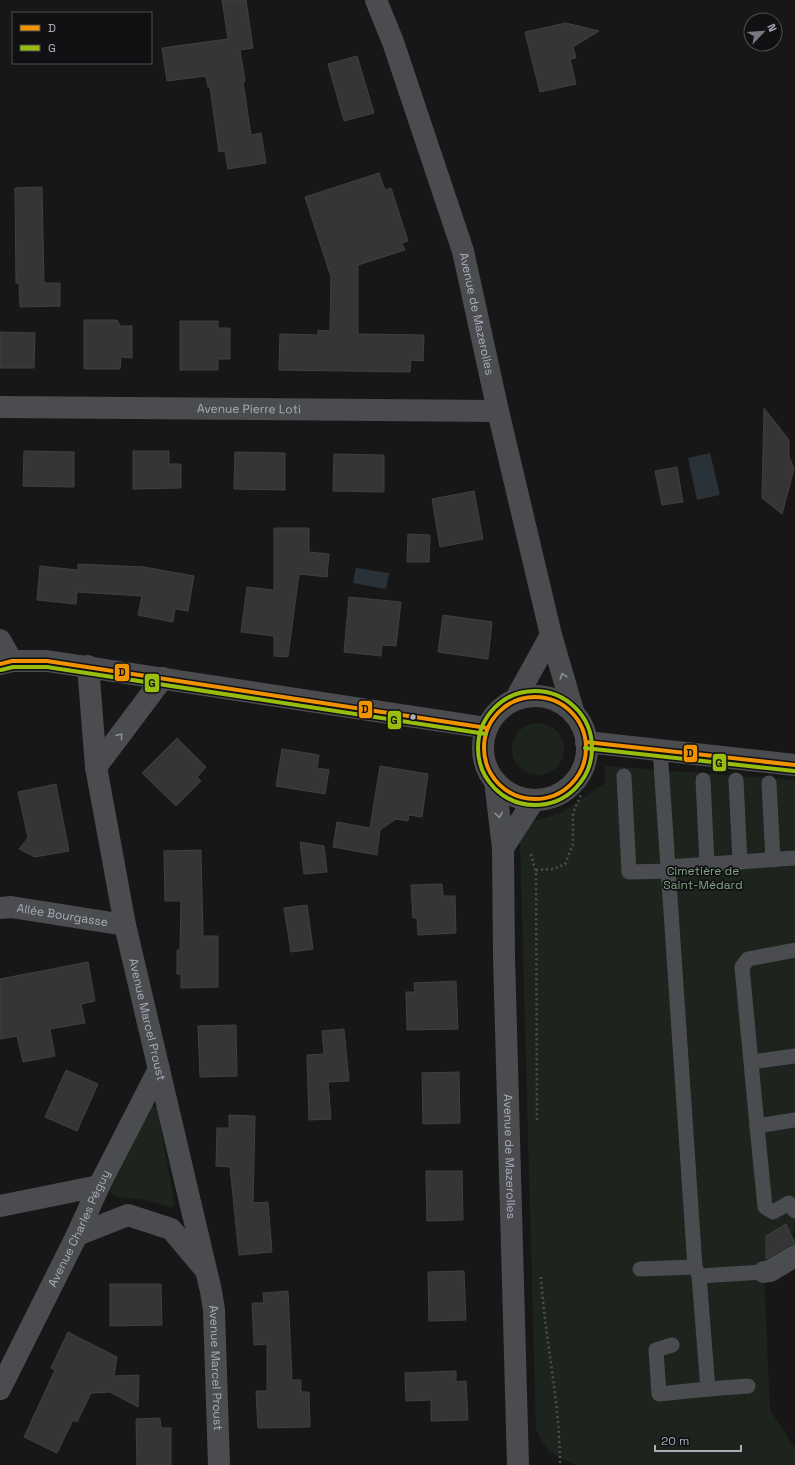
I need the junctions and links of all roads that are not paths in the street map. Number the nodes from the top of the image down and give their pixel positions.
1 (376, 0) edge
2 (0, 407) edge
3 (498, 411) junction
4 (551, 635) junction
5 (0, 640) edge
6 (6, 662) edge
7 (88, 666) junction
8 (163, 678) junction
9 (515, 700) junction
10 (574, 714) junction
11 (487, 728) junction
12 (586, 742) junction
13 (660, 748) junction
14 (795, 765) edge
15 (96, 767) junction
16 (624, 776) dead end
17 (702, 780) dead end
18 (736, 780) dead end
19 (495, 781) junction
20 (769, 783) dead end
21 (534, 800) junction
22 (503, 848) junction
23 (795, 858) edge
24 (774, 860) junction
25 (740, 862) junction
26 (707, 864) junction
27 (668, 869) junction
28 (0, 908) edge
29 (125, 925) junction
30 (795, 950) edge
31 (795, 1056) edge
32 (751, 1062) junction
33 (159, 1069) junction
34 (795, 1120) edge
35 (757, 1126) junction
36 (98, 1186) junction
37 (0, 1206) edge
38 (795, 1211) edge
39 (78, 1235) junction
40 (795, 1256) edge
41 (206, 1270) junction
42 (640, 1270) dead end
43 (697, 1272) junction
44 (764, 1272) joint
45 (672, 1345) dead end
46 (748, 1386) dead end
47 (708, 1388) junction
48 (0, 1389) edge
49 (219, 1465) edge
50 (518, 1465) edge

1 - 3 street, Avenue de Mazerolles
2 - 3 street, Avenue Pierre Loti
3 - 4 street, Avenue de Mazerolles
4 - 9 street
10 -> 4 street, Avenue de Mazerolles
5 - 6 street
6 - 7 street
7 - 8 street
7 - 15 street, Avenue Marcel Proust
8 - 11 street
15 -> 8 street
9 - 10 street
9 - 11 street
10 - 12 street
11 - 19 street
12 - 13 street
12 - 21 street
13 - 14 street
13 - 27 lane
15 - 29 street, Avenue Marcel Proust
16 - 27 lane
17 - 26 lane
18 - 25 lane
19 - 21 street
19 -> 22 street, Avenue de Mazerolles
20 - 24 lane
21 - 22 street
22 - 50 street, Avenue de Mazerolles
23 - 24 lane
24 - 25 lane
25 - 26 lane
26 - 27 lane
27 - 43 lane
28 - 29 street, Allée Bourgasse
29 - 33 street, Avenue Marcel Proust
30 - 32 lane
31 - 32 lane
32 - 35 lane
33 - 36 street, Avenue Charles Péguy
33 - 41 street, Avenue Marcel Proust
34 - 35 lane
35 - 38 lane
36 - 37 street
36 - 39 street, Avenue Charles Péguy
39 - 41 street, Avenue Marcel Proust
39 - 48 street, Avenue Charles Péguy
40 - 44 street
41 - 49 street, Avenue Marcel Proust
42 - 43 lane
43 - 44 lane
43 - 47 lane
45 - 47 lane
46 - 47 lane

